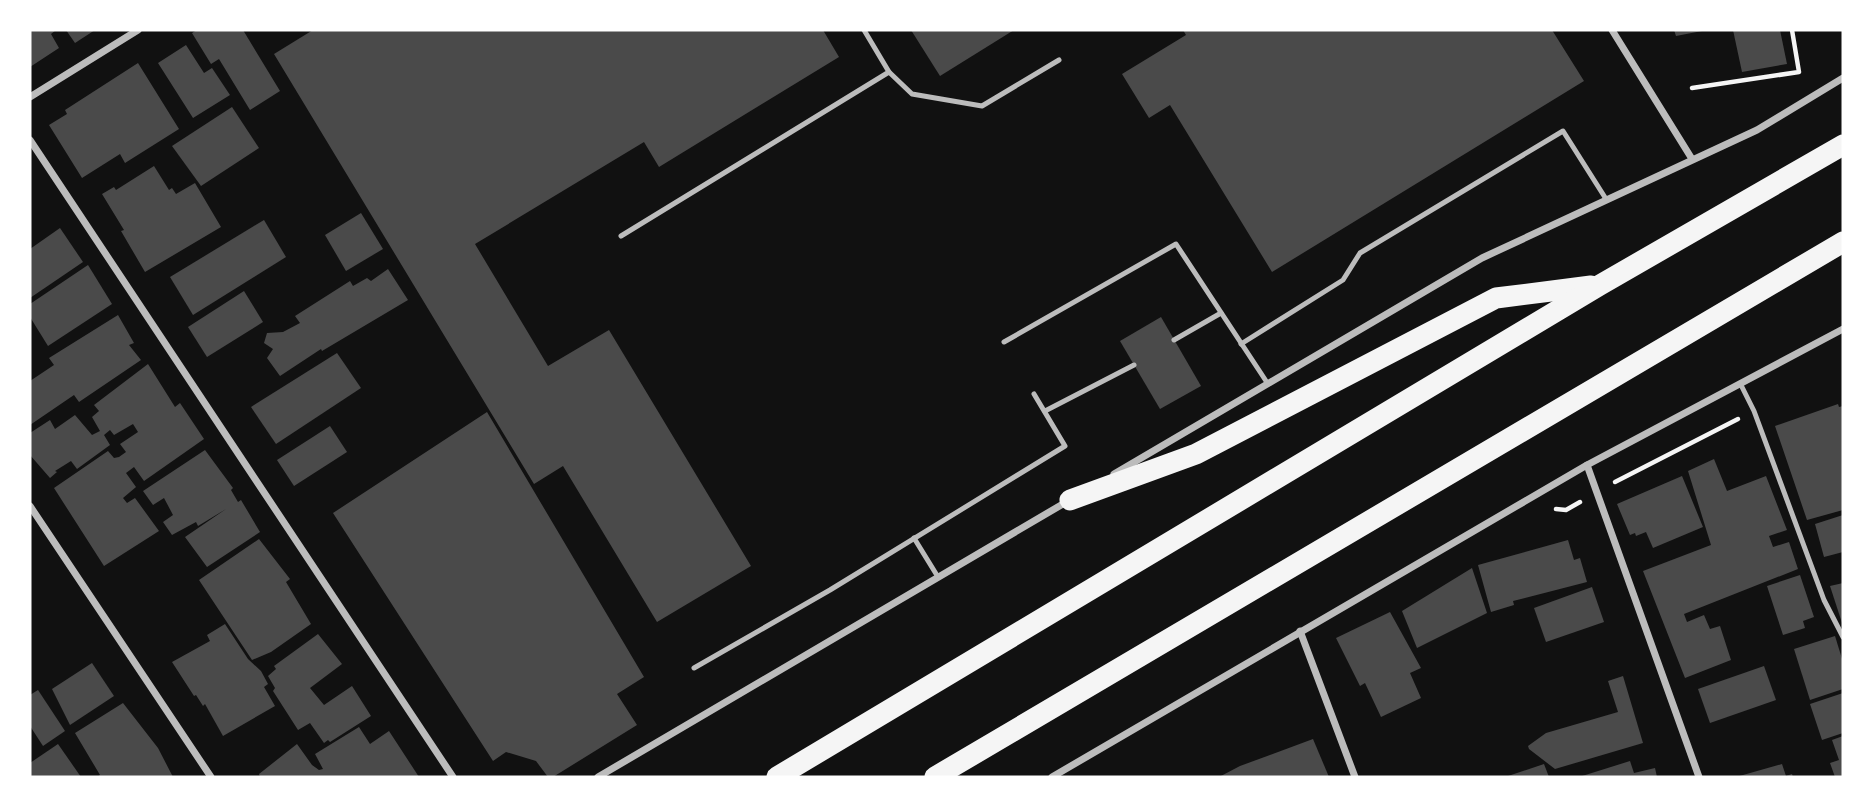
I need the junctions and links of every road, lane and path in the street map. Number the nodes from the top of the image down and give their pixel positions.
1 (138, 30) edge
2 (864, 30) edge
3 (1612, 30) edge
4 (1792, 30) edge
5 (1059, 60) dead end
6 (889, 72) junction
7 (1843, 78) edge
8 (1692, 88) dead end
9 (30, 97) edge
10 (30, 140) edge
11 (1843, 145) edge
12 (1692, 159) junction
13 (1606, 199) junction
14 (621, 236) dead end
15 (1843, 242) edge
16 (1600, 285) junction
17 (1221, 313) junction
18 (1843, 329) edge
19 (1174, 340) dead end
20 (1004, 342) dead end
21 (1241, 344) junction
22 (1134, 365) dead end
23 (1268, 384) junction
24 (1741, 385) junction
25 (1034, 394) dead end
26 (1045, 411) junction
27 (1714, 429) dead end
28 (1587, 465) junction
29 (1598, 491) junction
30 (1070, 500) junction
31 (30, 506) edge
32 (914, 538) junction
33 (939, 577) junction
34 (1300, 631) junction
35 (1843, 637) edge
36 (694, 668) dead end
37 (211, 777) edge
38 (453, 777) edge
39 (598, 777) edge
40 (776, 777) edge
41 (935, 777) edge
42 (1052, 777) edge
43 (1355, 777) edge
44 (1699, 777) edge

1 - 9 street
2 - 6 lane
3 - 12 street
4 - 8 path
5 - 6 lane
6 - 14 lane
7 - 12 street
10 - 38 street
11 - 16 highway
12 - 13 street
13 - 21 lane
13 - 23 street
15 - 41 highway
16 - 30 highway
16 - 40 highway
17 - 19 lane
17 - 20 lane
17 - 21 lane
18 - 24 street
21 - 23 lane
22 - 26 lane
23 - 30 street
24 - 28 street
24 - 35 lane
25 - 26 lane
26 - 32 lane
27 - 29 path
28 - 29 street
28 - 34 street
29 - 44 street
30 - 33 street
31 - 37 street
32 - 33 lane
32 - 36 lane
33 - 39 street
34 - 42 street
34 - 43 street

